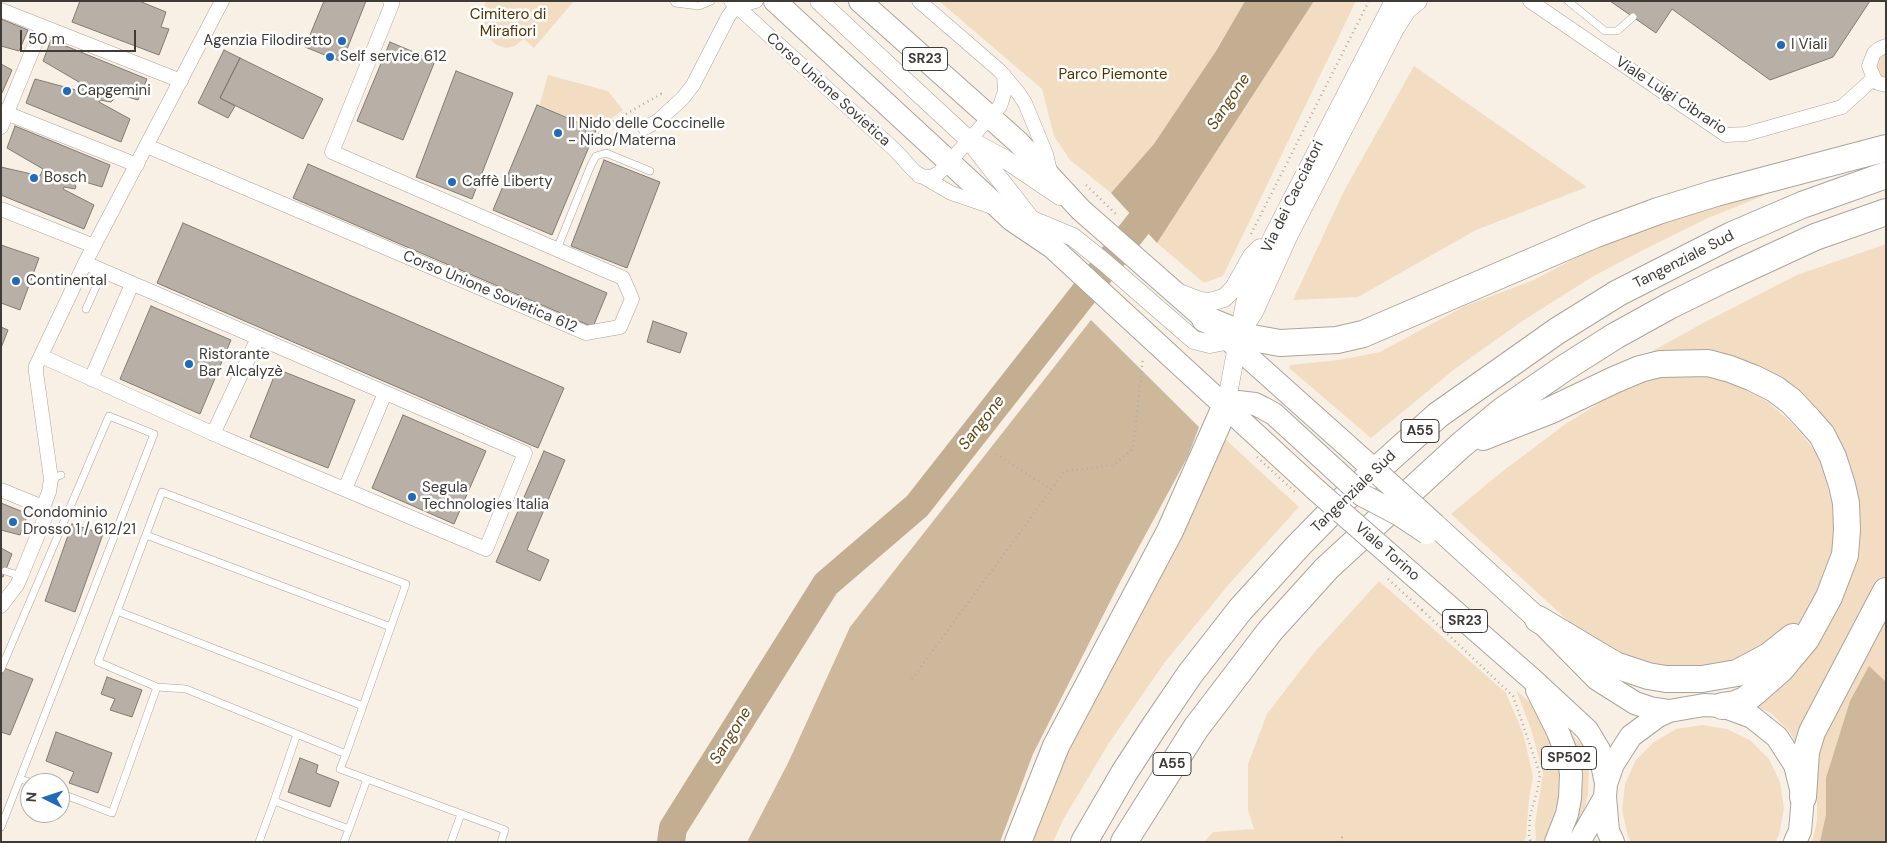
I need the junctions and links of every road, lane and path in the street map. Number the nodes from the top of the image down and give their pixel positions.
1 (222, 1) edge
2 (674, 1) edge
3 (711, 1) edge
4 (756, 1) edge
5 (775, 1) edge
6 (819, 1) edge
7 (860, 1) edge
8 (919, 1) edge
9 (1369, 1) edge
10 (1394, 1) edge
11 (1418, 1) edge
12 (1530, 1) edge
13 (1568, 1) edge
14 (391, 2) edge
15 (734, 3) edge
16 (1, 10) edge
17 (1633, 18) dead end
18 (42, 27) junction
19 (1886, 46) edge
20 (1004, 75) junction
21 (181, 81) junction
22 (1880, 82) edge
23 (671, 109) junction
24 (4, 112) edge
25 (990, 117) junction
26 (1, 127) edge
27 (645, 128) dead end
28 (969, 140) junction
29 (147, 146) junction
30 (1886, 148) edge
31 (596, 156) junction
32 (949, 163) junction
33 (137, 164) junction
34 (650, 171) dead end
35 (919, 176) junction
36 (1886, 176) edge
37 (1053, 180) junction
38 (1, 209) edge
39 (1001, 210) junction
40 (1886, 212) edge
41 (1087, 216) junction
42 (1273, 236) junction
43 (1249, 239) dead end
44 (94, 246) junction
45 (1062, 247) junction
46 (557, 249) junction
47 (85, 263) junction
48 (103, 271) junction
49 (132, 284) junction
50 (1172, 290) junction
51 (1101, 292) joint
52 (86, 309) dead end
53 (1205, 319) joint
54 (1245, 328) junction
55 (258, 338) junction
56 (1143, 355) dead end
57 (41, 356) junction
58 (122, 374) dead end
59 (91, 379) junction
60 (386, 393) junction
61 (1226, 405) junction
62 (202, 408) dead end
63 (213, 434) junction
64 (1460, 446) junction
65 (996, 454) dead end
66 (346, 489) junction
67 (1, 490) edge
68 (1052, 490) junction
69 (43, 506) junction
70 (1431, 530) junction
71 (146, 535) junction
72 (5, 571) dead end
73 (21, 576) junction
74 (1886, 591) edge
75 (1, 606) edge
76 (1422, 610) dead end
77 (1821, 611) junction
78 (117, 612) junction
79 (1538, 619) junction
80 (391, 627) junction
81 (1, 669) edge
82 (912, 679) dead end
83 (1533, 680) junction
84 (157, 687) junction
85 (362, 706) junction
86 (1722, 706) junction
87 (1669, 711) junction
88 (297, 734) junction
89 (346, 754) junction
90 (22, 773) edge
91 (20, 779) edge
92 (367, 779) junction
93 (1605, 791) junction
94 (1803, 797) junction
95 (70, 798) edge
96 (274, 801) junction
97 (461, 814) junction
98 (1, 827) edge
99 (348, 829) junction
100 (1343, 836) dead end
101 (259, 842) edge
102 (344, 842) edge
103 (451, 842) edge
104 (501, 842) edge
105 (1018, 842) edge
106 (1084, 842) edge
107 (1124, 842) edge
108 (1339, 842) edge
109 (1531, 842) edge
110 (1556, 842) edge
111 (1578, 842) edge
112 (1613, 842) edge
113 (1795, 842) edge

1 - 21 street
2 - 3 lane
4 - 15 street
5 - 32 main road, Corso Unione Sovietica / SR23
6 - 28 street
7 - 25 main road, SR23
8 - 20 street
9 - 43 path
10 - 42 street, Via dei Cacciatori
11 - 54 street, Via dei Cacciatori
12 - 22 street, Viale Luigi Cibrario
13 - 17 lane
14 - 46 street, Corso Unione Sovietica 612
15 - 23 street
15 - 35 street, Corso Unione Sovietica
16 - 18 street
18 - 21 street
18 - 24 street
19 - 22 street
20 - 25 street
20 - 37 street
21 - 29 street
23 - 27 street
23 - 31 path
24 - 26 street
24 - 33 street
25 - 28 street
25 - 37 main road, SR23
28 - 32 street
28 - 41 street
28 - 45 street
29 - 33 street
29 - 46 street, Corso Unione Sovietica 612
30 - 54 highway
31 - 34 lane
31 - 46 lane
32 - 35 street
32 - 39 main road, Corso Unione Sovietica / SR23
33 - 44 street
35 - 39 street, Corso Unione Sovietica
36 - 106 highway, Tangenziale Sud / A55
37 - 41 main road, SR23
38 - 44 street
39 - 45 main road, Corso Unione Sovietica / SR23
40 - 64 highway, A55
41 - 50 main road, SR23
42 - 50 street
42 - 54 street, Via dei Cacciatori
44 - 47 street
45 - 51 main road, Corso Unione Sovietica / SR23
45 - 54 street
47 - 48 street
47 - 57 street
48 - 49 street
48 - 52 lane
49 - 55 street
49 - 59 street
50 - 53 main road, SR23
51 - 61 main road, Viale Torino / SR23
53 - 54 highway
54 - 61 street, Via dei Cacciatori
54 - 70 main road, bridge
55 - 60 street
55 - 63 street
56 - 68 path
57 - 59 street
57 - 69 street
58 - 62 path
59 - 63 street
60 - 66 street
60 - 66 street
61 - 70 main road, bridge
61 - 83 main road, Viale Torino / SR23, bridge
61 - 105 highway
63 - 66 street
64 - 77 highway
64 - 107 highway, A55
65 - 68 path
67 - 69 street
68 - 82 path
69 - 73 street
70 - 79 main road
71 - 78 lane
71 - 80 lane
71 - 80 lane
72 - 73 lane
73 - 75 street
74 - 94 highway
76 - 109 path
77 - 79 highway
77 - 86 highway
78 - 84 lane
78 - 85 lane
79 - 87 main road
80 - 85 lane
81 - 90 lane
83 - 93 main road, Viale Torino / SR23
83 - 110 main road, SP502
84 - 88 lane
84 - 95 lane
85 - 89 lane
86 - 87 main road
86 - 94 main road
87 - 93 main road
88 - 89 lane
88 - 96 lane
89 - 92 lane
91 - 98 lane
92 - 97 lane
92 - 99 lane
93 - 111 main road
93 - 112 main road, Viale Torino
94 - 113 main road
96 - 99 lane
96 - 101 lane
97 - 103 lane
97 - 104 lane
99 - 102 lane
100 - 108 path

